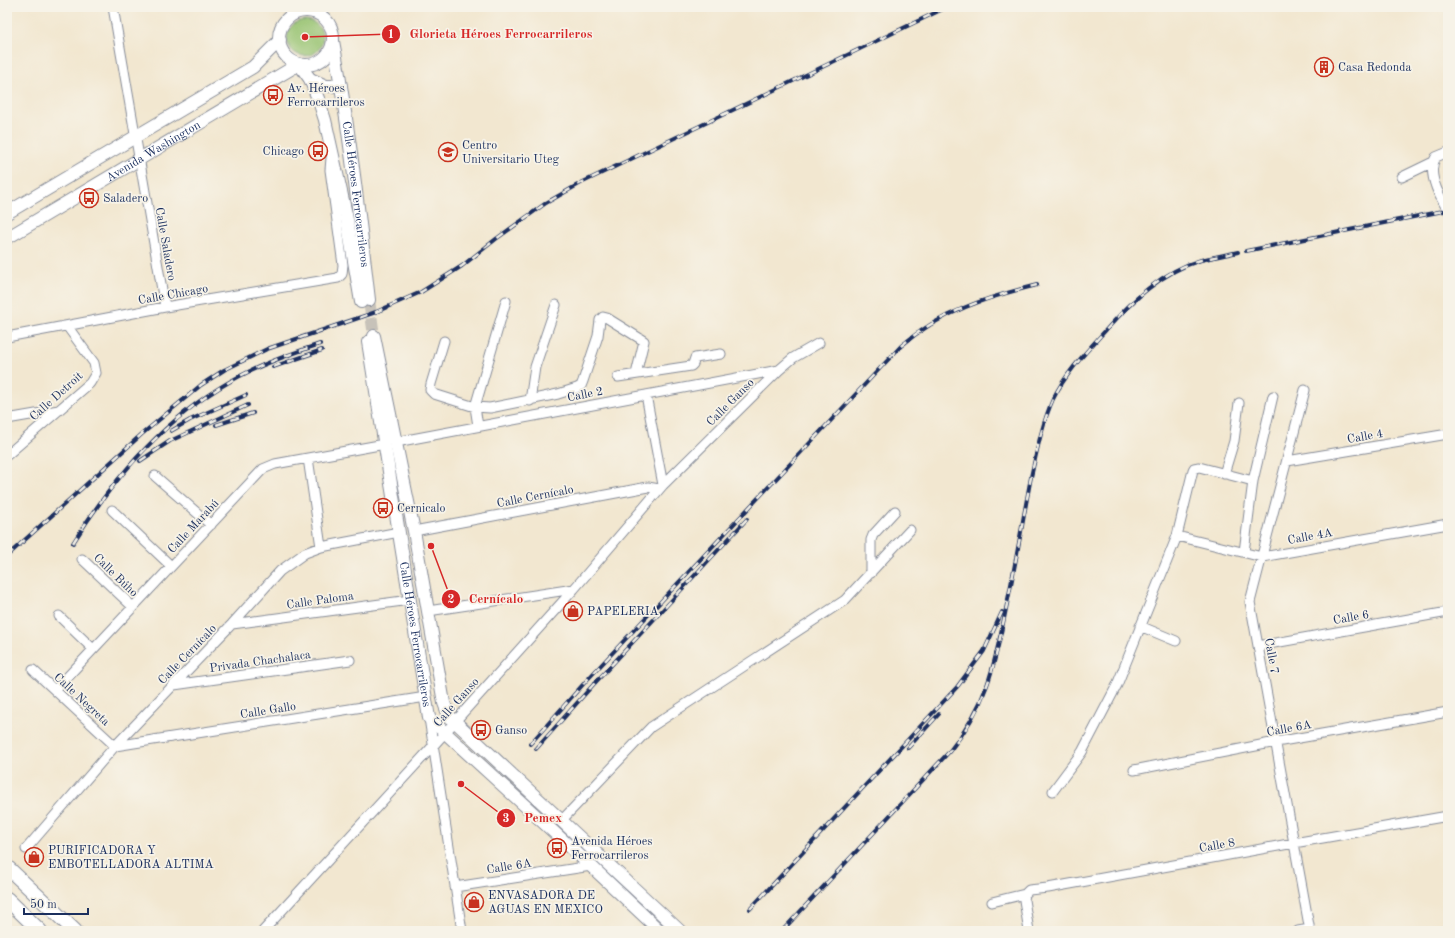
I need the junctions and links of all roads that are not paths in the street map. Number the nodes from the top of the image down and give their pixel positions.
1 (113, 7) edge
2 (291, 7) edge
3 (325, 7) edge
4 (288, 19) junction
5 (327, 21) junction
6 (280, 40) junction
7 (333, 41) junction
8 (299, 64) junction
9 (310, 79) junction
10 (341, 86) junction
11 (136, 137) junction
12 (331, 148) junction
13 (1448, 152) edge
14 (139, 158) junction
15 (1433, 162) junction
16 (1402, 177) dead end
17 (1448, 210) edge
18 (7, 213) edge
19 (7, 238) edge
20 (342, 274) joint
21 (506, 301) dead end
22 (556, 305) dead end
23 (165, 308) junction
24 (67, 326) junction
25 (7, 337) edge
26 (371, 337) tunnel mouth
27 (444, 341) dead end
28 (819, 343) dead end
29 (721, 354) dead end
30 (779, 370) junction
31 (636, 374) junction
32 (618, 377) dead end
33 (1306, 390) dead end
34 (646, 395) junction
35 (1273, 396) dead end
36 (530, 401) junction
37 (1240, 403) dead end
38 (475, 407) junction
39 (59, 410) junction
40 (7, 419) edge
41 (478, 426) junction
42 (1448, 434) edge
43 (390, 443) junction
44 (7, 456) edge
45 (308, 458) junction
46 (1287, 461) junction
47 (1224, 474) junction
48 (155, 476) dead end
49 (1253, 481) junction
50 (661, 487) junction
51 (112, 510) dead end
52 (895, 511) dead end
53 (1448, 524) edge
54 (211, 525) junction
55 (910, 530) dead end
56 (414, 531) junction
57 (399, 532) junction
58 (1177, 536) junction
59 (321, 547) junction
60 (1244, 552) junction
61 (1262, 557) junction
62 (82, 559) dead end
63 (171, 566) junction
64 (871, 573) junction
65 (574, 589) junction
66 (410, 600) junction
67 (133, 607) junction
68 (428, 611) junction
69 (1448, 612) edge
70 (59, 616) dead end
71 (232, 624) junction
72 (1140, 626) junction
73 (1176, 641) dead end
74 (1258, 646) junction
75 (93, 649) junction
76 (350, 660) dead end
77 (33, 670) dead end
78 (174, 685) junction
79 (55, 690) junction
80 (426, 697) junction
81 (1448, 712) edge
82 (429, 718) junction
83 (454, 722) junction
84 (445, 731) junction
85 (1276, 742) junction
86 (115, 746) junction
87 (433, 746) junction
88 (1134, 770) dead end
89 (1053, 791) dead end
90 (1448, 816) edge
91 (561, 821) junction
92 (1294, 843) junction
93 (26, 849) dead end
94 (591, 866) junction
95 (7, 867) edge
96 (455, 887) junction
97 (1024, 894) junction
98 (7, 899) edge
99 (992, 902) dead end
100 (1310, 930) edge
101 (40, 931) edge
102 (75, 931) edge
103 (263, 931) edge
104 (462, 931) edge
105 (660, 931) edge
106 (680, 931) edge
107 (1029, 931) edge
108 (1298, 931) edge

1 - 11 street, Calle Saladero
2 - 4 main road
3 - 5 main road
4 - 5 main road
4 - 6 main road
5 - 7 main road
6 - 8 main road
6 - 11 main road, Avenida Washington
7 - 8 main road
7 - 10 main road, Calle Héroes Ferrocarrileros
8 - 9 main road, Calle Héroes Ferrocarrileros
8 - 14 main road, Avenida Washington
9 - 10 main road
9 - 12 main road, Calle Héroes Ferrocarrileros
10 - 12 main road, Calle Héroes Ferrocarrileros
11 - 14 street, Calle Saladero
11 - 18 main road, Avenida Washington
12 - 20 street, Calle Héroes Ferrocarrileros
13 - 15 street
14 - 19 main road, Avenida Washington
14 - 23 street, Calle Saladero
15 - 16 street
15 - 17 street
20 - 23 street, Calle Chicago
21 - 38 street
22 - 36 street
23 - 24 street, Calle Chicago
24 - 25 street, Calle Chicago
24 - 39 street, Calle Detroit
26 - 43 main road, Calle Héroes Ferrocarrileros
27 - 38 street
28 - 30 street, Calle Ganso
29 - 31 street
30 - 34 street, Calle 2
30 - 50 street, Calle Ganso
31 - 32 street
31 - 36 street
33 - 46 street, Calle 7
34 - 41 street, Calle 2
34 - 50 street
35 - 49 street
36 - 38 street
37 - 47 street
38 - 41 street
39 - 40 street
39 - 44 street, Calle Detroit
41 - 43 street, Calle 2
42 - 46 street, Calle 4
43 - 45 street, Calle Marabú
43 - 56 main road, Calle Héroes Ferrocarrileros
43 - 57 main road, Calle Héroes Ferrocarrileros
45 - 54 street, Calle Marabú
45 - 59 street
46 - 61 street, Calle 7
47 - 49 street
47 - 58 street
48 - 54 street
49 - 60 street
50 - 56 street, Calle Cernícalo
50 - 65 street, Calle Ganso
51 - 63 street
52 - 64 street
53 - 61 street, Calle 4A
54 - 63 street, Calle Marabú
55 - 64 street
56 - 68 main road, Calle Héroes Ferrocarrileros
57 - 59 street, Calle Cernícalo
57 - 66 main road, Calle Héroes Ferrocarrileros
58 - 60 street, Calle 4A
58 - 72 street
59 - 71 street, Calle Cernícalo
60 - 61 street, Calle 4A
61 - 74 street, Calle 7
62 - 67 street, Calle Búho
63 - 67 street, Calle Marabú
64 - 91 street
65 - 68 street
65 - 83 street, Calle Ganso
66 - 71 street, Calle Paloma
66 - 80 main road, Calle Héroes Ferrocarrileros
67 - 75 street, Calle Marabú
68 - 83 main road, Calle Héroes Ferrocarrileros
69 - 74 street, Calle 6
70 - 75 street
71 - 78 street, Calle Cernícalo
72 - 73 street
72 - 89 street
74 - 85 street, Calle 7
75 - 79 street, Calle Marabú
76 - 78 street, Privada Chachalaca
77 - 79 street, Calle Negreta
78 - 86 street, Calle Cernícalo
79 - 86 street, Calle Negreta
80 - 82 main road, Calle Héroes Ferrocarrileros
80 - 86 street, Calle Gallo
81 - 85 street, Calle 6A
82 - 84 main road
82 - 87 street, Calle Héroes Ferrocarrileros
83 - 84 street, Calle Ganso
83 - 91 main road, Calle Héroes Ferrocarrileros
84 - 87 street, Calle Ganso
84 - 94 main road
85 - 88 street, Calle 6A
85 - 92 street, Calle 7
86 - 93 street, Calle Cernícalo
87 - 96 street, Calle Héroes Ferrocarrileros
87 - 103 street, Calle Ganso
90 - 92 street, Calle 8
91 - 106 main road, Calle Héroes Ferrocarrileros
92 - 97 street, Calle 8
92 - 100 street, Calle 7
94 - 96 street, Calle 6A
94 - 105 main road
95 - 102 main road
96 - 104 street, Calle Héroes Ferrocarrileros
97 - 99 street, Calle 8
97 - 107 street
98 - 101 main road
100 - 108 street

